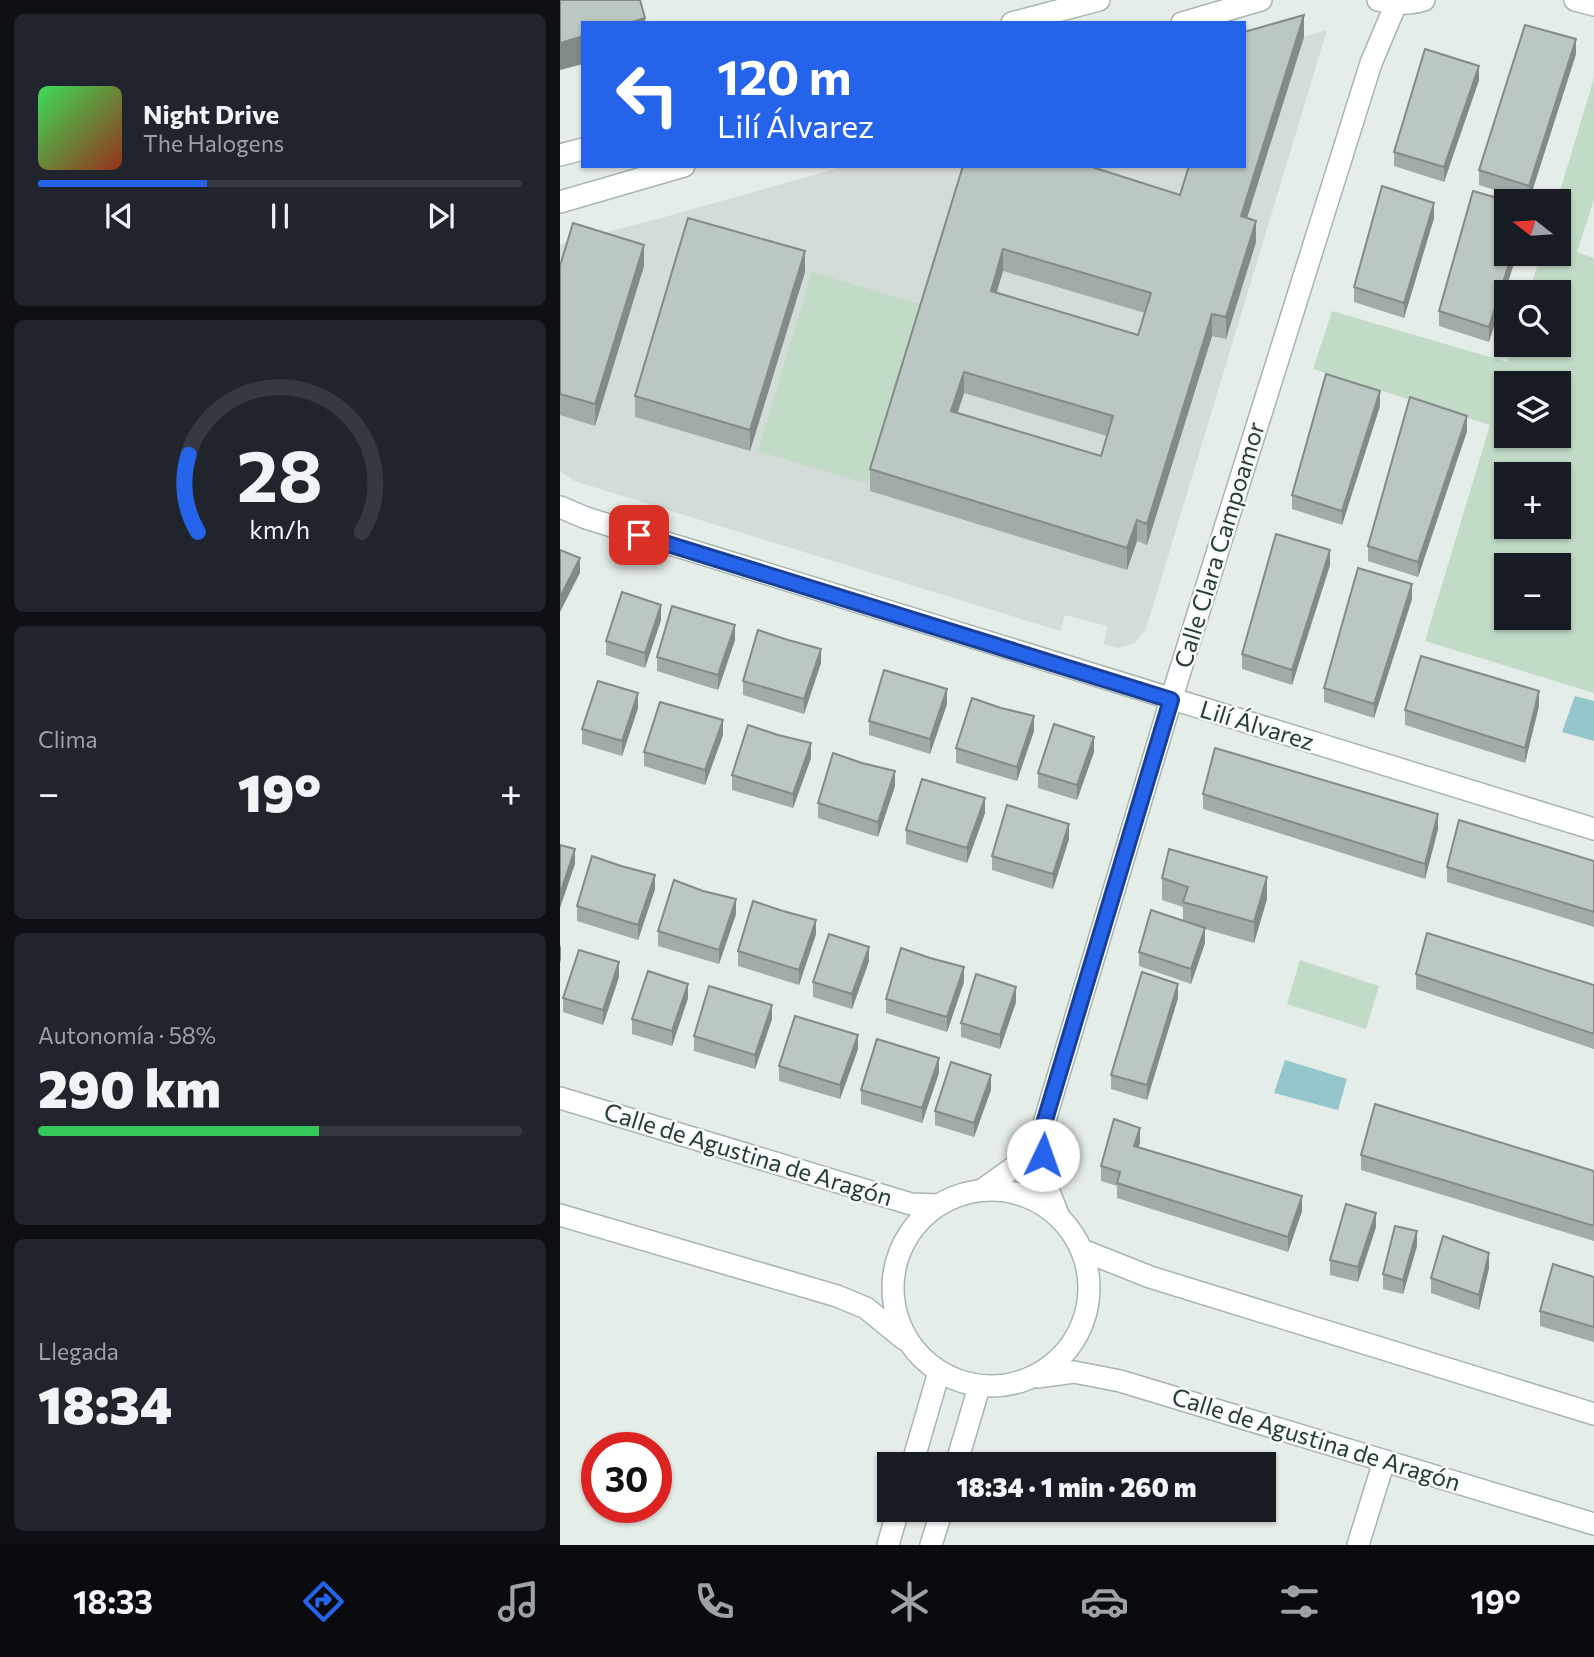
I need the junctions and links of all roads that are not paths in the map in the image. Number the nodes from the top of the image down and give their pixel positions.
1 (1099, 0) edge
2 (1261, 0) edge
3 (1424, 0) edge
4 (1575, 0) edge
5 (1387, 2) edge
6 (1594, 5) edge
7 (1020, 21) edge
8 (1189, 21) edge
9 (581, 150) edge
10 (560, 155) edge
11 (677, 168) edge
12 (560, 202) edge
13 (560, 507) edge
14 (1171, 700) junction
15 (1594, 829) edge
16 (560, 1098) edge
17 (1042, 1130) junction
18 (982, 1190) junction
19 (938, 1205) junction
20 (560, 1215) edge
21 (1059, 1217) junction
22 (1082, 1250) junction
23 (909, 1344) junction
24 (939, 1372) junction
25 (1035, 1377) junction
26 (979, 1387) junction
27 (1594, 1414) edge
28 (916, 1452) edge
29 (960, 1452) edge
30 (1384, 1461) junction
31 (895, 1522) edge
32 (938, 1522) edge
33 (1594, 1524) edge
34 (888, 1545) edge
35 (931, 1545) edge
36 (1359, 1545) edge

1 - 7 street
2 - 8 street
3 - 5 street
4 - 6 street
5 - 14 street, Calle Clara Campoamor
9 - 10 street
11 - 12 street
13 - 14 street, Lilí Álvarez
14 - 15 street, Lilí Álvarez
14 - 17 street, Calle Clara Campoamor
16 - 19 street, Calle de Agustina de Aragón
17 - 18 street, Calle Clara Campoamor
17 - 21 street, Calle Clara Campoamor
18 - 19 street
18 - 21 street
19 - 23 street
20 - 23 street
21 - 22 street
22 - 25 street
22 - 27 street
23 - 24 street
24 - 26 street
24 - 28 street
25 - 26 street
25 - 30 street, Calle de Agustina de Aragón
26 - 29 street
30 - 33 street, Calle de Agustina de Aragón
30 - 36 street
31 - 34 street
32 - 35 street

